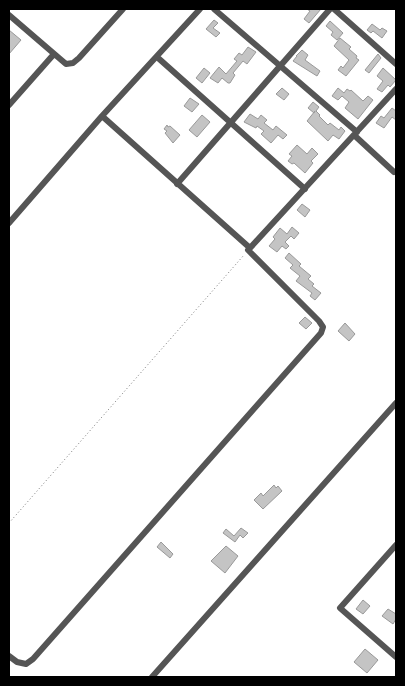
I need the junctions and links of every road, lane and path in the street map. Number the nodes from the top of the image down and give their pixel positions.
1 (123, 9) edge
2 (200, 9) edge
3 (214, 9) edge
4 (330, 9) edge
5 (334, 9) edge
6 (9, 15) edge
7 (54, 54) junction
8 (157, 57) junction
9 (396, 64) edge
10 (280, 66) junction
11 (396, 89) edge
12 (9, 105) edge
13 (102, 116) junction
14 (230, 123) junction
15 (355, 134) junction
16 (394, 172) dead end
17 (177, 184) junction
18 (305, 189) junction
19 (9, 223) edge
20 (248, 250) joint
21 (396, 403) edge
22 (9, 523) edge
23 (396, 546) edge
24 (9, 656) edge
25 (396, 657) edge
26 (152, 677) edge

1 - 7 street
2 - 8 street
3 - 10 street
4 - 10 street
5 - 9 street
6 - 7 street
7 - 12 street
8 - 13 street
8 - 14 street
10 - 14 street
10 - 15 street
11 - 15 street
13 - 17 street
13 - 19 street
14 - 17 street
14 - 18 street
15 - 16 street
15 - 18 street
17 - 18 street
20 - 22 path
20 - 24 street
21 - 26 street
23 - 25 street

